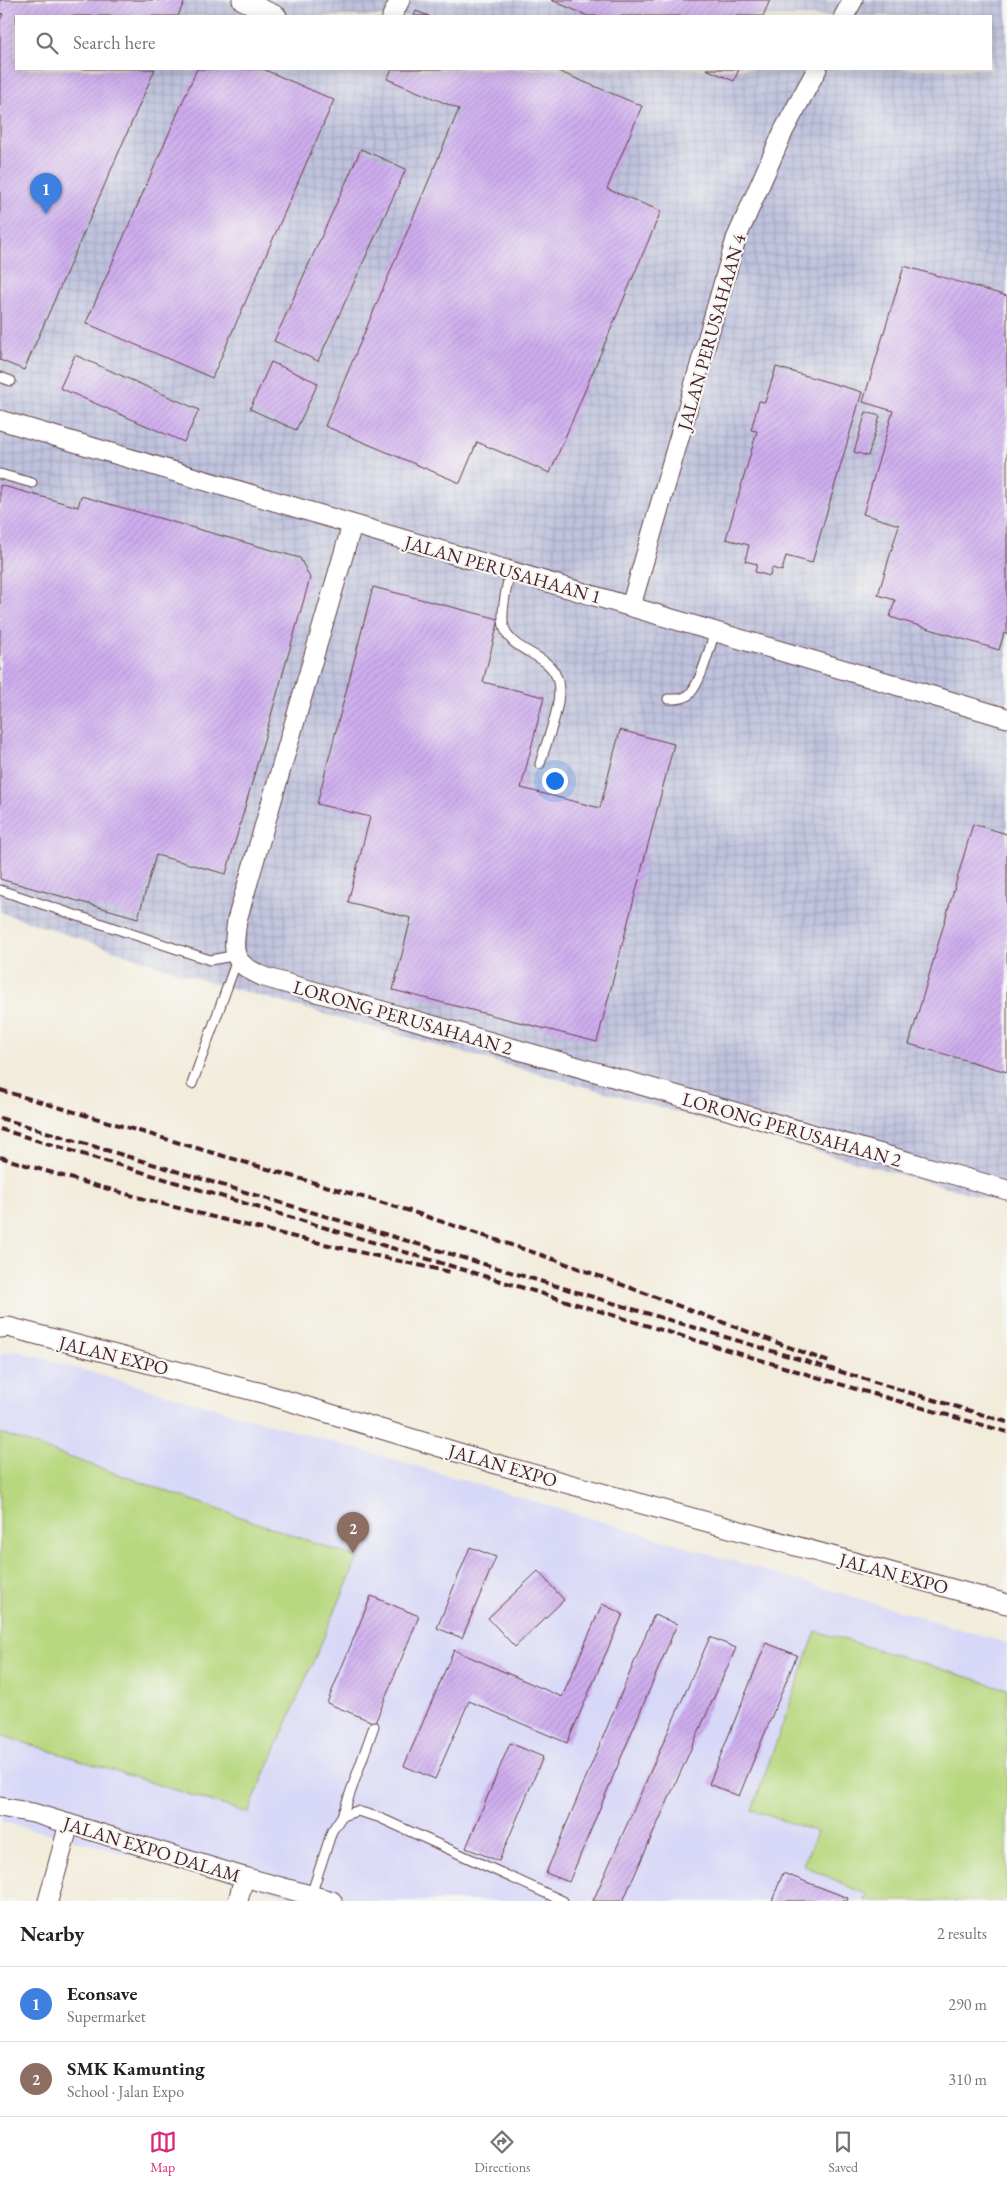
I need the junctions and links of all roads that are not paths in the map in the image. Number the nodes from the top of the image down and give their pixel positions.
1 (242, 0) edge
2 (400, 0) edge
3 (853, 0) edge
4 (275, 15) edge
5 (392, 15) edge
6 (845, 15) edge
7 (816, 70) edge
8 (0, 377) edge
9 (12, 381) dead end
10 (0, 420) edge
11 (0, 474) edge
12 (32, 483) dead end
13 (352, 525) junction
14 (510, 571) junction
15 (631, 606) junction
16 (715, 631) junction
17 (668, 699) dead end
18 (1007, 718) edge
19 (540, 764) dead end
20 (0, 890) edge
21 (236, 956) junction
22 (192, 1084) dead end
23 (1007, 1190) edge
24 (0, 1328) edge
25 (1007, 1604) edge
26 (374, 1726) dead end
27 (0, 1807) edge
28 (342, 1816) junction
29 (70, 1824) junction
30 (244, 1877) junction
31 (311, 1895) junction
32 (48, 1901) edge
33 (238, 1901) edge
34 (332, 1901) edge
35 (563, 1901) edge

1 - 4 street
2 - 5 street
3 - 6 street
7 - 15 street, JALAN PERUSAHAAN 4
8 - 9 lane
10 - 13 street, JALAN PERUSAHAAN 1
11 - 12 lane
13 - 14 street, JALAN PERUSAHAAN 1
13 - 21 street
14 - 15 street, JALAN PERUSAHAAN 1
14 - 19 lane
15 - 16 street, JALAN PERUSAHAAN 1
16 - 17 lane
16 - 18 street, JALAN PERUSAHAAN 1
20 - 21 lane
21 - 22 lane
21 - 23 street, LORONG PERUSAHAAN 2
24 - 25 street, JALAN EXPO
26 - 28 lane
27 - 29 street, JALAN EXPO DALAM
28 - 31 lane
28 - 35 lane
29 - 30 street, JALAN EXPO DALAM
29 - 32 street
30 - 31 street, JALAN EXPO DALAM
30 - 33 street
31 - 34 street, JALAN EXPO DALAM

